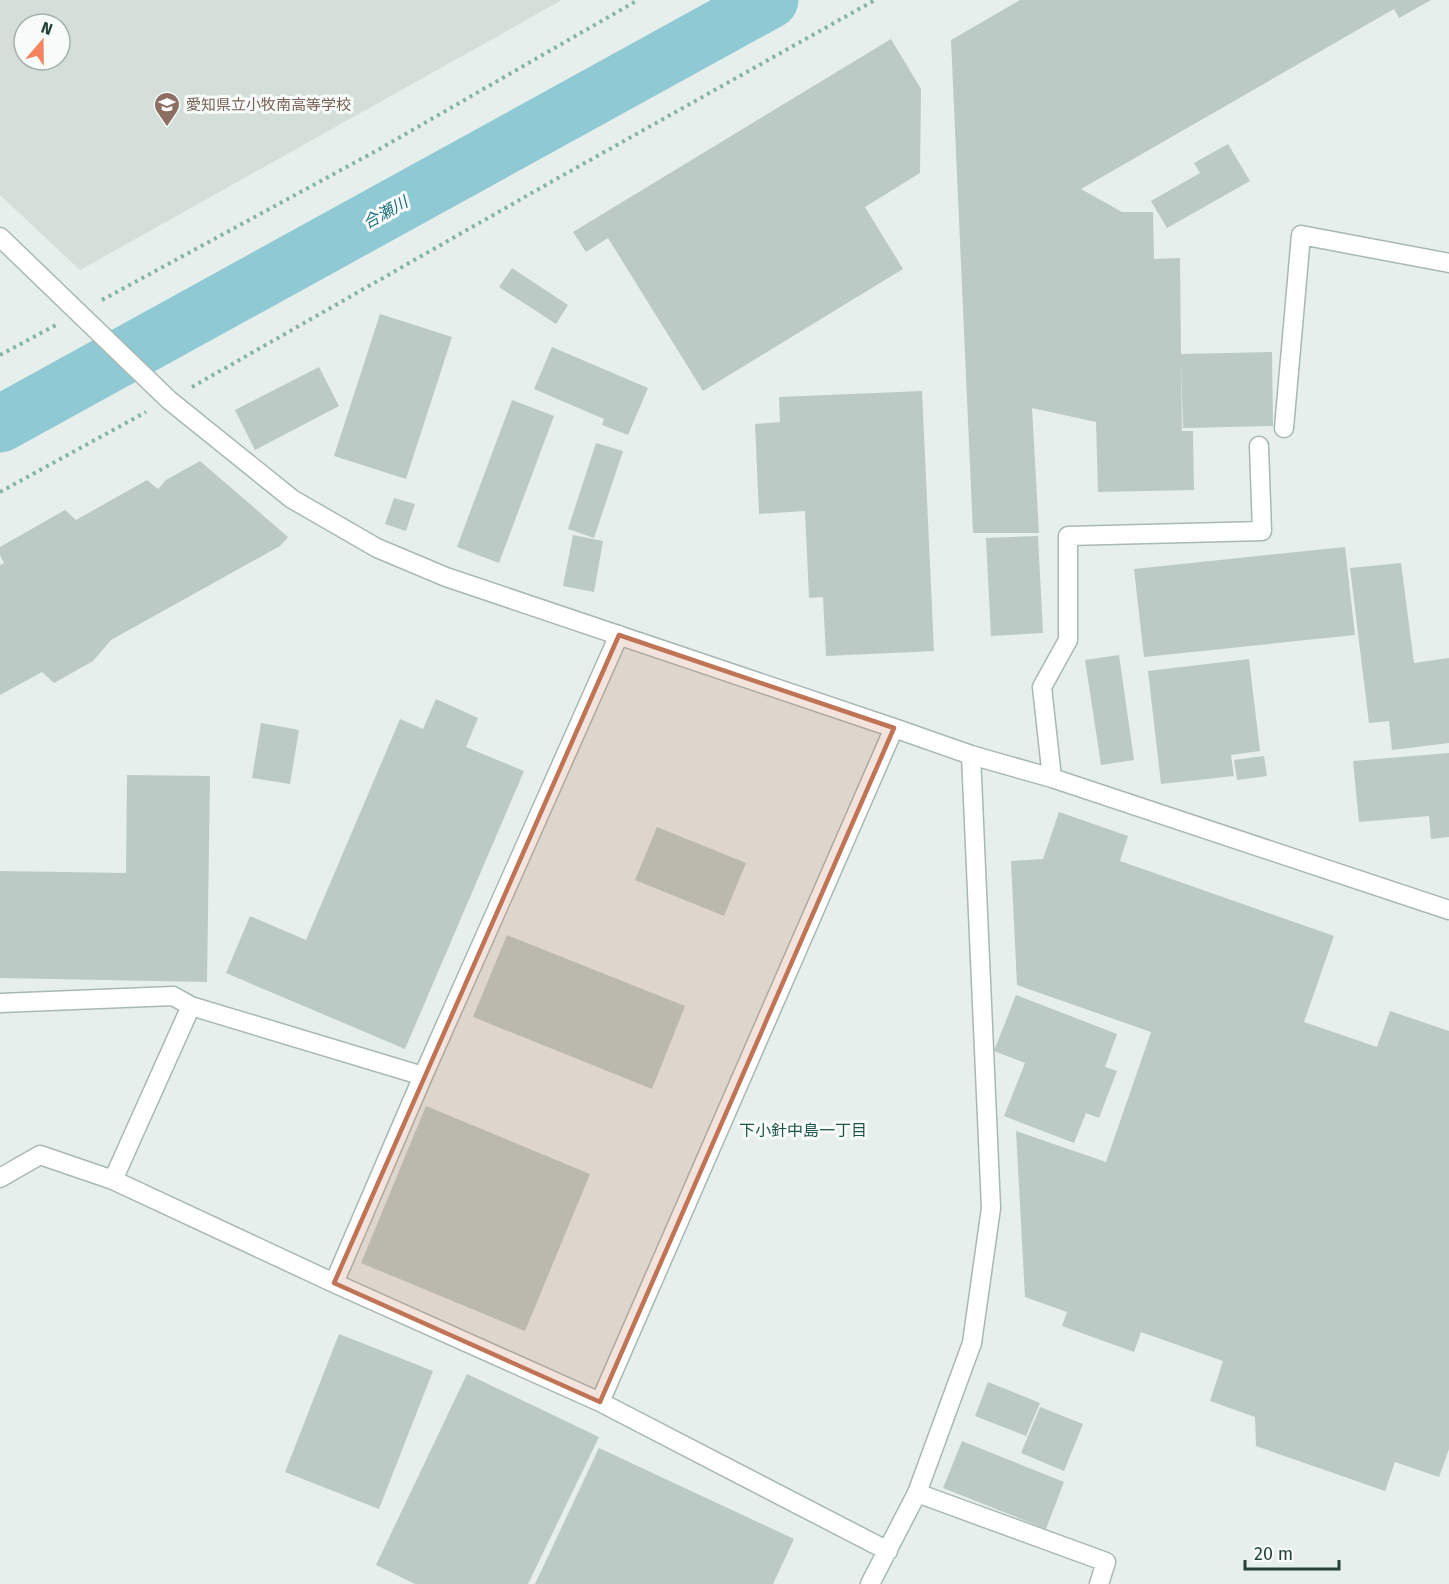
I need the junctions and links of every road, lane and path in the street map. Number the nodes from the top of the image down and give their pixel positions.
1 (638, 0) edge
2 (875, 0) edge
3 (0, 237) edge
4 (1449, 263) edge
5 (82, 316) junction
6 (0, 356) edge
7 (169, 400) junction
8 (1284, 428) dead end
9 (1259, 446) dead end
10 (0, 492) edge
11 (619, 635) junction
12 (894, 728) junction
13 (971, 755) junction
14 (1052, 778) junction
15 (1449, 910) edge
16 (0, 1003) edge
17 (191, 1006) junction
18 (423, 1076) junction
19 (0, 1178) edge
20 (113, 1180) junction
21 (334, 1283) junction
22 (600, 1402) junction
23 (916, 1494) junction
24 (888, 1551) junction
25 (870, 1584) edge
26 (1099, 1584) edge

1 - 5 path
2 - 7 path
3 - 5 street
4 - 8 street
5 - 6 path
5 - 7 street
7 - 10 path
7 - 11 street
9 - 14 street
11 - 12 street
11 - 18 street
12 - 13 street
12 - 22 street
13 - 14 street
13 - 23 street
14 - 15 street
16 - 17 street
17 - 18 street
17 - 20 street
18 - 21 street
19 - 20 street
20 - 21 street
21 - 22 street
22 - 24 street
23 - 24 street
23 - 26 street
24 - 25 street

